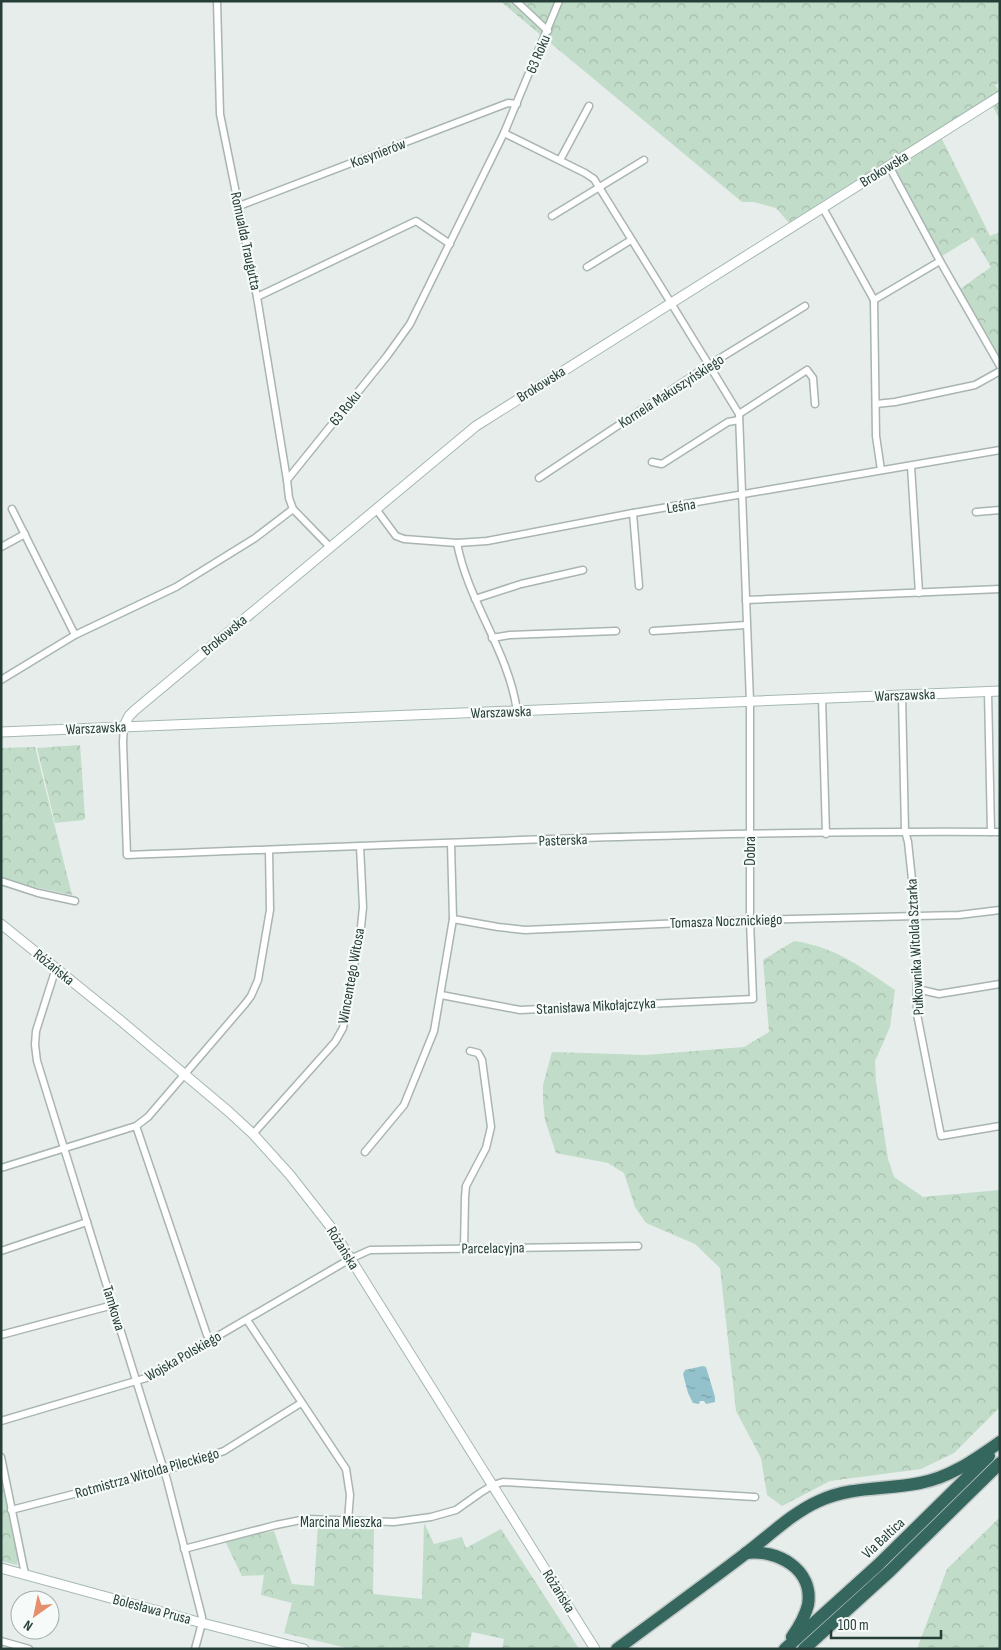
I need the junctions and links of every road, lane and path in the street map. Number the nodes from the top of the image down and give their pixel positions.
1 (217, 1) edge
2 (516, 1) edge
3 (559, 1) edge
4 (548, 31) junction
5 (1000, 96) edge
6 (517, 104) junction
7 (589, 106) dead end
8 (504, 133) junction
9 (560, 160) junction
10 (644, 160) dead end
11 (889, 166) junction
12 (599, 187) junction
13 (239, 206) junction
14 (823, 208) junction
15 (552, 216) dead end
16 (632, 240) junction
17 (450, 244) junction
18 (940, 262) junction
19 (587, 268) dead end
20 (257, 298) junction
21 (874, 300) junction
22 (671, 303) junction
23 (805, 306) dead end
24 (710, 365) junction
25 (1000, 366) edge
26 (1000, 371) edge
27 (815, 404) dead end
28 (876, 404) junction
29 (739, 417) junction
30 (1000, 450) edge
31 (652, 462) dead end
32 (911, 466) junction
33 (881, 470) junction
34 (539, 478) dead end
35 (287, 480) junction
36 (740, 496) junction
37 (376, 508) junction
38 (12, 509) dead end
39 (293, 509) junction
40 (1000, 510) edge
41 (976, 512) dead end
42 (633, 514) junction
43 (25, 534) junction
44 (457, 542) junction
45 (329, 546) junction
46 (1, 547) edge
47 (583, 570) dead end
48 (639, 586) dead end
49 (1000, 588) edge
50 (919, 593) junction
51 (476, 599) junction
52 (746, 600) junction
53 (746, 625) junction
54 (616, 631) dead end
55 (653, 631) dead end
56 (75, 635) junction
57 (492, 638) junction
58 (1, 680) edge
59 (1000, 691) edge
60 (988, 692) junction
61 (902, 696) junction
62 (822, 699) junction
63 (750, 702) junction
64 (517, 711) junction
65 (124, 726) junction
66 (1, 732) edge
67 (905, 831) junction
68 (991, 832) junction
69 (1000, 832) edge
70 (750, 834) junction
71 (826, 834) junction
72 (451, 843) junction
73 (360, 846) junction
74 (268, 850) junction
75 (1, 881) edge
76 (75, 901) dead end
77 (1000, 910) edge
78 (916, 917) junction
79 (453, 919) junction
80 (750, 920) junction
81 (1, 924) edge
82 (56, 968) junction
83 (1000, 984) edge
84 (917, 989) junction
85 (441, 995) junction
86 (753, 999) joint
87 (470, 1051) dead end
88 (184, 1073) junction
89 (136, 1126) junction
90 (1000, 1126) edge
91 (253, 1134) junction
92 (64, 1148) junction
93 (365, 1152) dead end
94 (1, 1168) edge
95 (87, 1222) junction
96 (638, 1246) dead end
97 (464, 1249) junction
98 (1, 1250) edge
99 (350, 1259) junction
100 (113, 1305) junction
101 (247, 1320) junction
102 (1, 1335) edge
103 (212, 1340) junction
104 (137, 1382) junction
105 (301, 1403) junction
106 (1, 1421) edge
107 (1000, 1443) edge
108 (1, 1456) edge
109 (1000, 1463) edge
110 (164, 1471) junction
111 (492, 1485) junction
112 (755, 1497) dead end
113 (11, 1510) junction
114 (348, 1521) junction
115 (184, 1549) junction
116 (746, 1553) junction
117 (1, 1568) edge
118 (24, 1574) junction
119 (202, 1623) junction
120 (1, 1641) edge
121 (29, 1649) edge
122 (195, 1649) edge
123 (304, 1649) edge
124 (595, 1649) edge
125 (617, 1649) edge
126 (784, 1649) edge
127 (804, 1649) edge

1 - 13 street, Romualda Traugutta
2 - 4 street
3 - 4 street, 63 Roku
4 - 6 street, 63 Roku
5 - 11 street, Brokowska
6 - 8 street, 63 Roku
6 - 13 street, Kosynierów
7 - 9 street
8 - 9 street
8 - 17 street, 63 Roku
9 - 12 street
10 - 12 street
11 - 14 street, Brokowska
11 - 18 street
12 - 15 street
12 - 16 street
13 - 20 street, Romualda Traugutta
14 - 21 street
14 - 22 street, Brokowska
16 - 19 street
16 - 22 street
17 - 20 street
17 - 35 street, 63 Roku
18 - 21 street
18 - 25 street
20 - 35 street, Romualda Traugutta
21 - 28 street
22 - 24 street
22 - 37 street, Brokowska
23 - 24 street, Kornela Makuszyńskiego
24 - 29 street
24 - 34 street, Kornela Makuszyńskiego
26 - 28 street
27 - 29 street
28 - 33 street
29 - 31 street
29 - 36 street, Dobra
30 - 32 street, Leśna
32 - 33 street, Leśna
32 - 50 street
33 - 36 street, Leśna
35 - 39 street
36 - 42 street, Leśna
36 - 52 street, Dobra
37 - 44 street, Leśna
37 - 45 street, Brokowska
38 - 43 street
39 - 45 street
39 - 56 street
40 - 41 street
42 - 44 street, Leśna
42 - 48 street
43 - 46 street
43 - 56 street
44 - 51 street
45 - 65 street, Brokowska
47 - 51 street
49 - 50 street
50 - 52 street
51 - 57 street
52 - 53 street, Dobra
53 - 55 street
53 - 63 street, Dobra
54 - 57 street
56 - 58 street
57 - 64 street
59 - 60 street, Warszawska
60 - 61 street, Warszawska
60 - 68 street
61 - 62 street, Warszawska
61 - 67 street, Pułkownika Witolda Sztarka
62 - 63 street, Warszawska
62 - 71 street
63 - 64 street, Warszawska
63 - 70 street, Dobra
64 - 65 street, Warszawska
65 - 66 street, Warszawska
65 - 74 street, Pasterska
67 - 68 street, Pasterska
67 - 71 street, Pasterska
67 - 78 street, Pułkownika Witolda Sztarka
68 - 69 street, Pasterska
70 - 71 street, Pasterska
70 - 72 street, Pasterska
70 - 80 street, Dobra
72 - 73 street, Pasterska
72 - 79 street
73 - 74 street, Pasterska
73 - 91 street, Wincentego Witosa
74 - 88 street
75 - 76 street
77 - 78 street, Tomasza Nocznickiego
78 - 80 street, Tomasza Nocznickiego
78 - 84 street, Pułkownika Witolda Sztarka
79 - 80 street, Tomasza Nocznickiego
79 - 85 street
80 - 86 street, Dobra
81 - 82 street, Różańska
82 - 88 street, Różańska
82 - 92 street, Tamkowa
83 - 84 street
84 - 90 street, Pułkownika Witolda Sztarka
85 - 86 street, Stanisława Mikołajczyka
85 - 93 street
87 - 97 street
88 - 89 street
88 - 91 street, Różańska
89 - 92 street
89 - 103 street
91 - 99 street, Różańska
92 - 94 street
92 - 95 street, Tamkowa
95 - 98 street
95 - 100 street, Tamkowa
96 - 97 street, Parcelacyjna
97 - 99 street, Parcelacyjna
99 - 101 street, Wojska Polskiego
99 - 111 street, Różańska
100 - 102 street
100 - 104 street, Tamkowa
101 - 103 street, Wojska Polskiego
101 - 105 street
103 - 104 street, Wojska Polskiego
104 - 106 street, Wojska Polskiego
104 - 110 street, Tamkowa
105 - 110 street, Rotmistrza Witolda Pileckiego
105 - 114 street
107 - 116 highway
107 - 126 highway, Via Baltica
108 - 113 street
109 - 127 highway, Via Baltica
110 - 113 street, Rotmistrza Witolda Pileckiego
110 - 115 street, Tamkowa
111 - 112 street
111 - 114 street, Marcina Mieszka
111 - 124 street, Różańska
113 - 118 street
114 - 115 street, Marcina Mieszka
115 - 119 street, Tamkowa
116 - 125 highway
116 - 126 highway
117 - 118 street, Bolesława Prusa
118 - 119 street, Bolesława Prusa
119 - 122 street, Tamkowa
119 - 123 street, Bolesława Prusa
120 - 121 street

